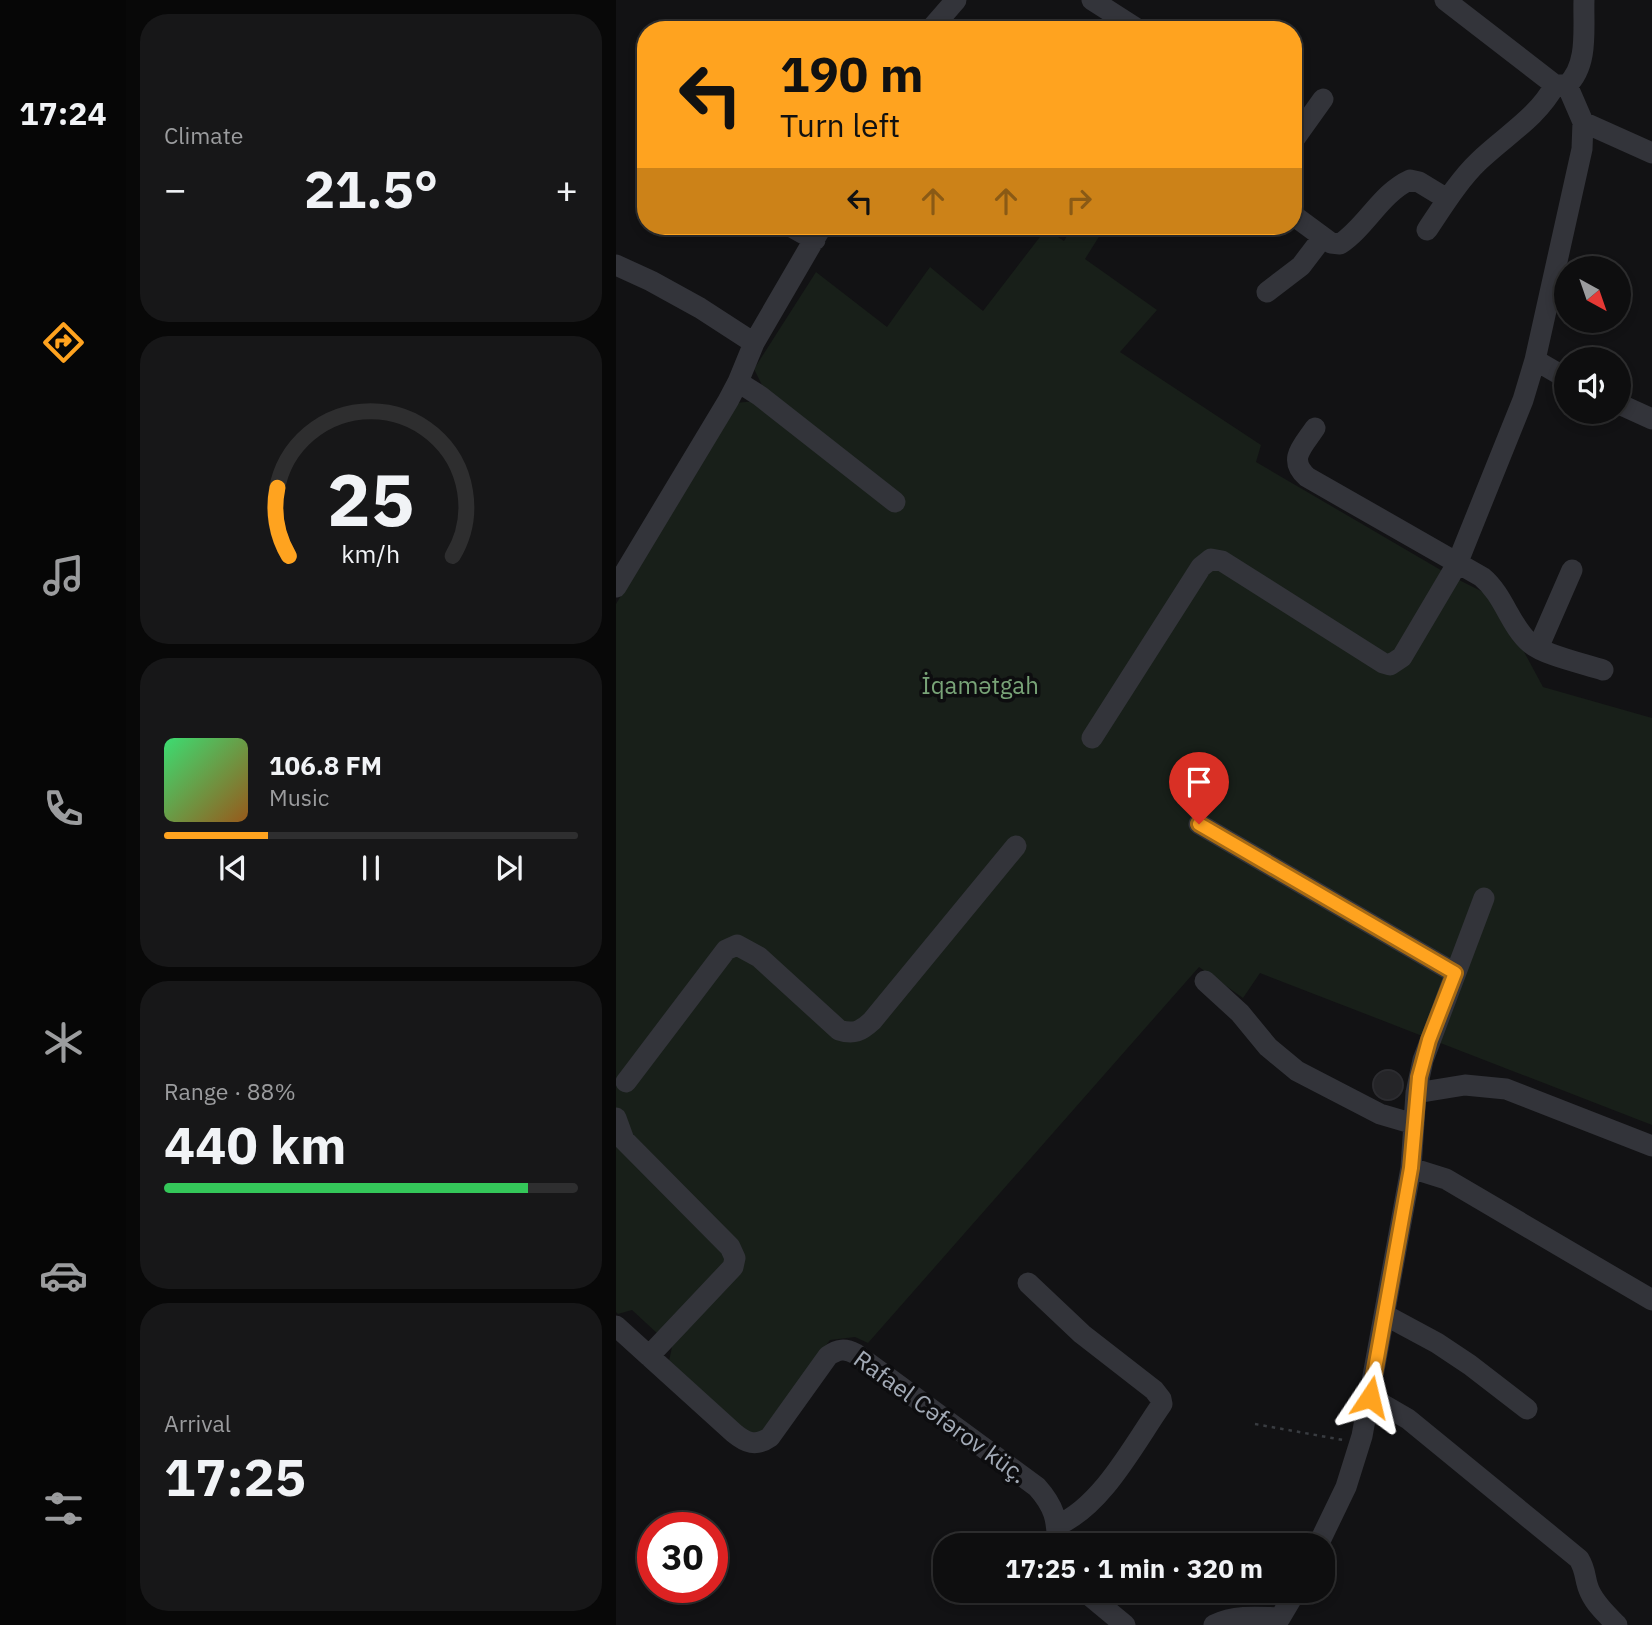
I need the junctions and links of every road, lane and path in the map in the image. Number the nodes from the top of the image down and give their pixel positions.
1 (956, 0) edge
2 (1092, 0) edge
3 (1584, 0) edge
4 (1457, 4) edge
5 (938, 21) edge
6 (1125, 21) edge
7 (1561, 85) junction
8 (1323, 99) dead end
9 (1583, 122) junction
10 (1302, 128) edge
11 (1652, 153) edge
12 (1447, 199) junction
13 (1302, 222) edge
14 (1427, 230) dead end
15 (817, 235) edge
16 (1323, 237) junction
17 (616, 265) edge
18 (1267, 292) dead end
19 (754, 343) junction
20 (1535, 360) junction
21 (1554, 371) edge
22 (738, 382) junction
23 (1631, 409) edge
24 (1652, 419) edge
25 (1315, 428) dead end
26 (895, 502) dead end
27 (1457, 564) junction
28 (1573, 570) dead end
29 (616, 587) edge
30 (1538, 648) junction
31 (1603, 670) dead end
32 (1092, 738) dead end
33 (1199, 824) dead end
34 (1016, 846) dead end
35 (1485, 898) dead end
36 (1455, 973) junction
37 (1205, 981) dead end
38 (621, 1079) edge
39 (1416, 1093) junction
40 (616, 1116) edge
41 (1414, 1124) junction
42 (1652, 1146) edge
43 (1411, 1168) junction
44 (1028, 1283) dead end
45 (1652, 1300) edge
46 (1385, 1315) junction
47 (616, 1326) edge
48 (649, 1356) junction
49 (1370, 1397) junction
50 (1527, 1409) dead end
51 (1255, 1424) dead end
52 (1360, 1443) junction
53 (1057, 1533) edge
54 (1059, 1533) edge
55 (1324, 1533) edge
56 (1098, 1603) edge
57 (1291, 1603) edge
58 (1283, 1621) edge
59 (1125, 1625) edge
60 (1214, 1625) edge
61 (1617, 1625) edge

1 - 5 street
2 - 6 street
3 - 7 street
4 - 7 street
7 - 9 street
7 - 12 street
8 - 10 street
9 - 11 street
9 - 20 street
12 - 14 street
12 - 16 street
13 - 16 street
15 - 19 street
16 - 18 street
17 - 19 street
19 - 22 street
20 - 21 street
20 - 27 street
22 - 26 street
22 - 29 street
23 - 24 street
25 - 27 street
27 - 30 street
27 - 32 street
28 - 30 street
30 - 31 street
33 - 36 street
34 - 38 street
35 - 36 street
36 - 39 street
37 - 41 street
38 - 40 street
39 - 41 street
39 - 42 street
40 - 48 street
41 - 43 street
43 - 45 street
43 - 46 street
44 - 54 street
46 - 49 street
46 - 50 street
47 - 48 street, Rafael Cəfərov küç.
48 - 53 street, Rafael Cəfərov küç.
49 - 52 street
49 - 61 street
51 - 52 path
52 - 55 street
56 - 59 street
57 - 58 street
58 - 60 street

